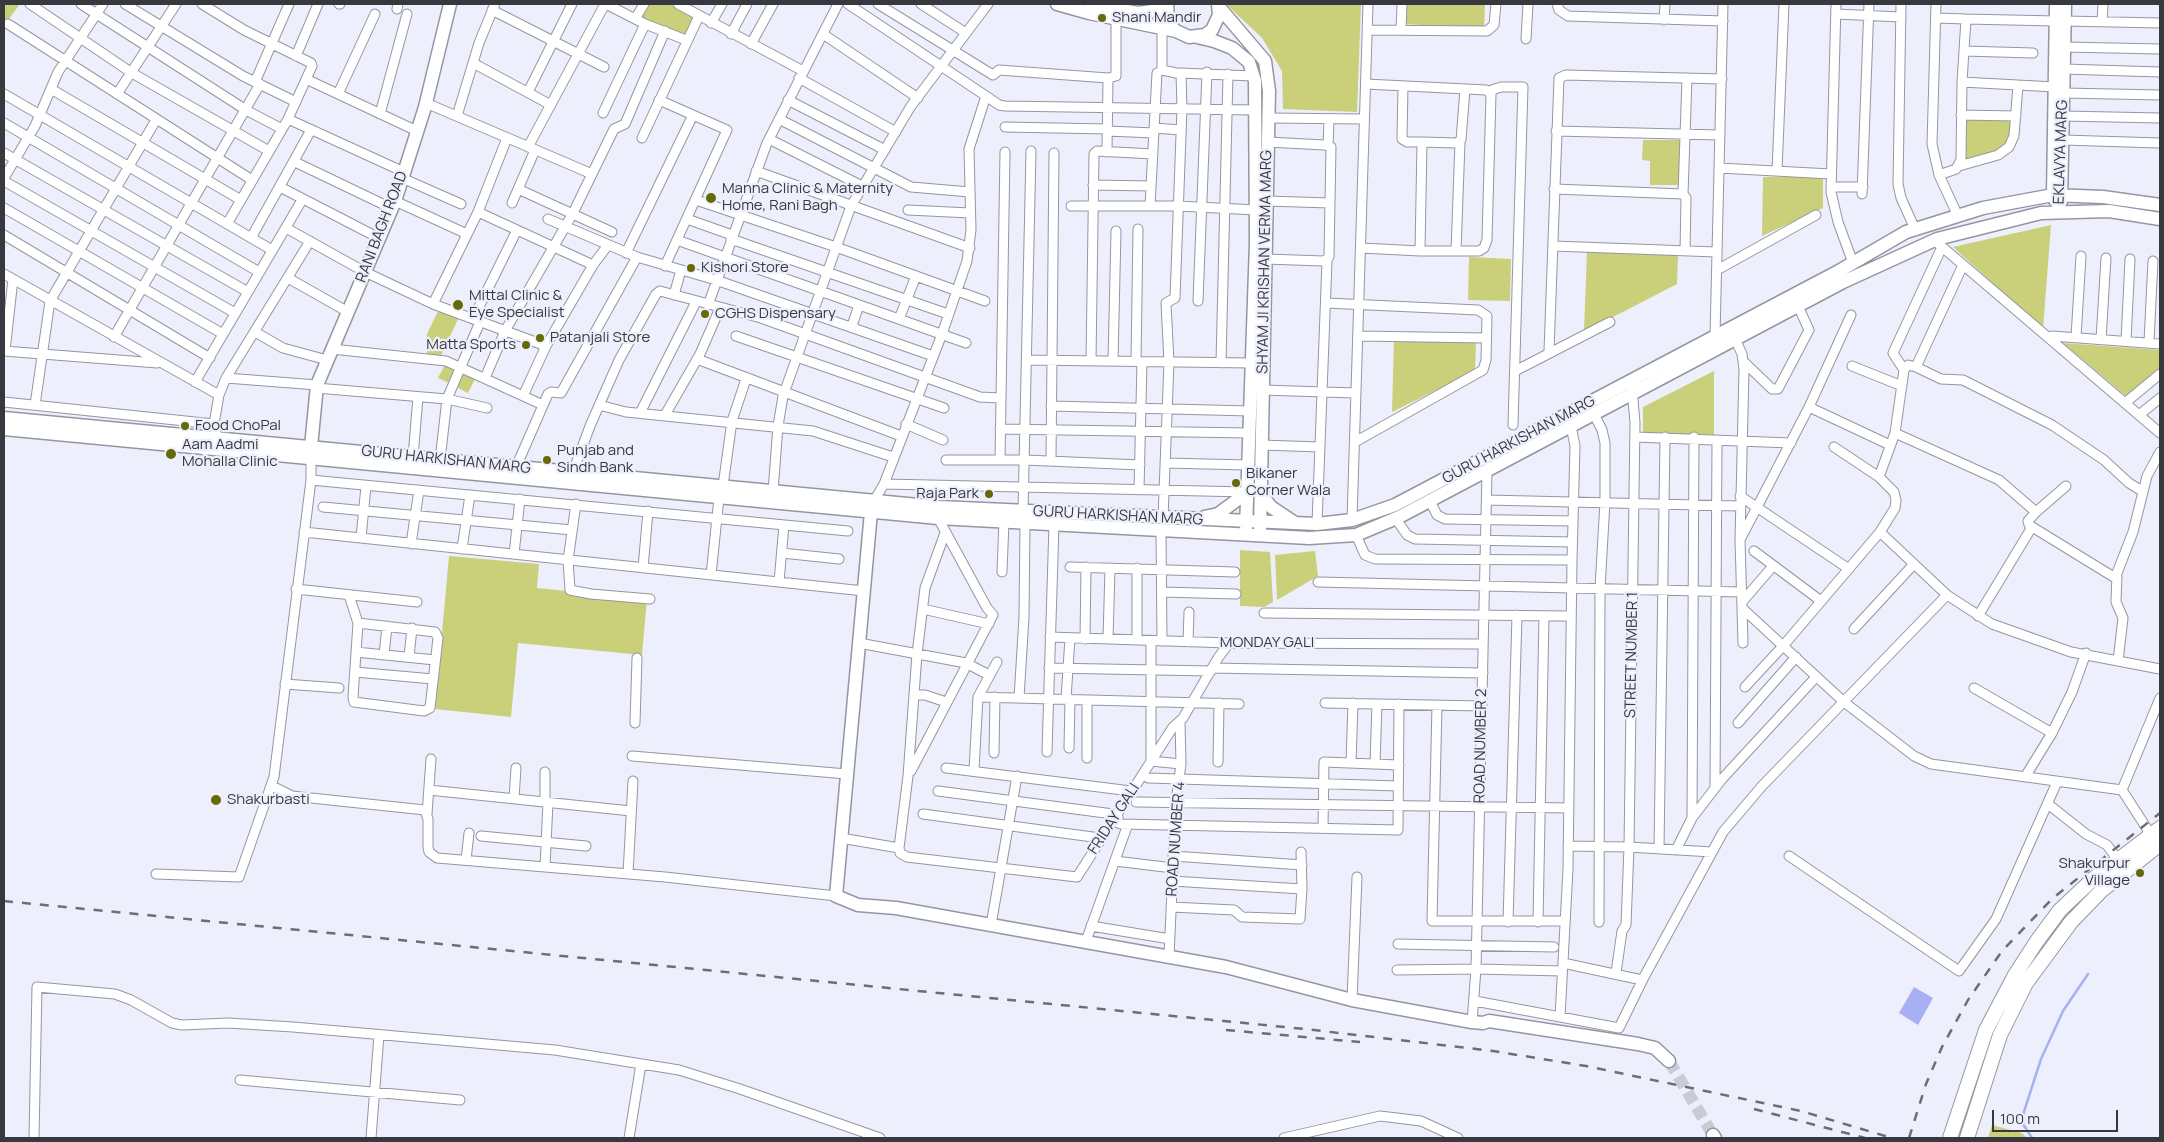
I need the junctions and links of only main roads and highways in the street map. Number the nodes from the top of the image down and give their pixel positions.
1 (450, 4) edge
2 (1058, 4) edge
3 (1090, 4) edge
4 (1144, 4) edge
5 (1167, 4) edge
6 (2056, 4) edge
7 (2065, 4) edge
8 (1219, 5) edge
9 (1131, 12) junction
10 (2060, 21) junction
11 (1176, 31) junction
12 (1197, 37) junction
13 (2059, 90) junction
14 (2058, 195) junction
15 (2160, 205) edge
16 (2059, 212) junction
17 (2160, 219) edge
18 (1632, 387) junction
19 (4, 418) edge
20 (4, 429) edge
21 (219, 444) junction
22 (311, 452) junction
23 (721, 492) junction
24 (1254, 492) junction
25 (871, 506) junction
26 (1024, 517) junction
27 (1194, 520) junction
28 (1162, 524) junction
29 (1299, 525) junction
30 (1246, 528) junction
31 (1260, 529) junction
32 (2157, 835) edge
33 (1666, 1063) tunnel mouth
34 (1951, 1136) edge
35 (1967, 1138) edge

1 - 22 main road, RANI BAGH ROAD
2 - 11 main road, SHYAM JI KRISHAN VERMA MARG
3 - 9 main road
4 - 9 main road
5 - 9 main road
5 - 11 main road
6 - 10 main road, EKLAVYA MARG
7 - 10 main road, EKLAVYA MARG
8 - 12 main road
8 - 24 main road, SHYAM JI KRISHAN VERMA MARG
10 - 13 main road, EKLAVYA MARG
10 - 13 main road, EKLAVYA MARG
11 - 12 main road, SHYAM JI KRISHAN VERMA MARG
12 - 24 main road, SHYAM JI KRISHAN VERMA MARG
13 - 14 main road, EKLAVYA MARG
13 - 14 main road, EKLAVYA MARG
14 - 15 main road, GURU HARKISHAN MARG
14 - 16 main road, EKLAVYA MARG
14 - 18 main road, GURU HARKISHAN MARG
16 - 17 main road, GURU HARKISHAN MARG
16 - 18 main road, GURU HARKISHAN MARG
18 - 29 main road, GURU HARKISHAN MARG
18 - 31 main road, GURU HARKISHAN MARG
19 - 21 main road, GURU HARKISHAN MARG
20 - 21 main road, GURU HARKISHAN MARG
21 - 22 main road, GURU HARKISHAN MARG
22 - 23 main road, GURU HARKISHAN MARG
22 - 23 main road, GURU HARKISHAN MARG
23 - 25 main road, GURU HARKISHAN MARG
23 - 25 main road, GURU HARKISHAN MARG
24 - 27 main road
24 - 29 main road
24 - 30 main road, SHYAM JI KRISHAN VERMA MARG
24 - 31 main road, SHYAM JI KRISHAN VERMA MARG
25 - 26 main road, GURU HARKISHAN MARG
25 - 26 main road, GURU HARKISHAN MARG
25 - 33 main road
26 - 28 main road, GURU HARKISHAN MARG
26 - 28 main road, GURU HARKISHAN MARG
27 - 28 main road, GURU HARKISHAN MARG
27 - 30 main road, GURU HARKISHAN MARG
28 - 30 main road, GURU HARKISHAN MARG
29 - 31 main road, GURU HARKISHAN MARG
30 - 31 main road, GURU HARKISHAN MARG
32 - 34 main road
32 - 35 main road

